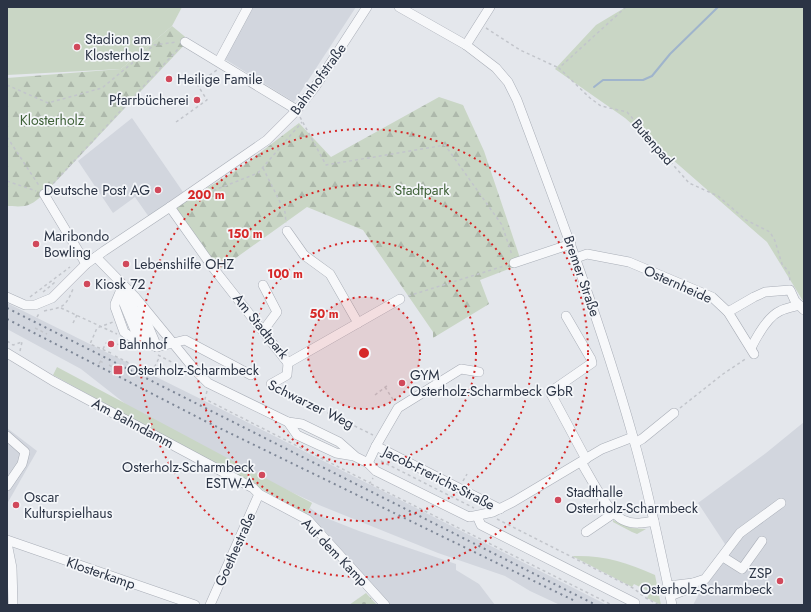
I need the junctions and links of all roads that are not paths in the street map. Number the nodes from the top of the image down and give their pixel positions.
1 (248, 7) edge
2 (367, 7) edge
3 (399, 7) edge
4 (490, 7) edge
5 (185, 42) road end
6 (466, 45) junction
7 (221, 63) junction
8 (297, 110) junction
9 (44, 194) road end
10 (170, 207) junction
11 (287, 231) road end
12 (571, 244) junction
13 (96, 257) junction
14 (576, 258) junction
15 (514, 263) road end
16 (86, 264) junction
17 (263, 286) dead end
18 (122, 289) junction
19 (7, 297) edge
20 (136, 298) junction
21 (400, 299) road end
22 (802, 308) edge
23 (728, 312) junction
24 (566, 316) dead end
25 (358, 323) junction
26 (263, 331) junction
27 (139, 340) junction
28 (173, 342) junction
29 (153, 345) junction
30 (7, 353) edge
31 (288, 363) junction
32 (479, 372) dead end
33 (251, 375) dead end
34 (271, 384) road end
35 (674, 413) road end
36 (7, 436) edge
37 (634, 440) junction
38 (378, 442) junction
39 (583, 460) junction
40 (368, 463) junction
41 (7, 486) edge
42 (259, 494) junction
43 (781, 503) dead end
44 (500, 509) junction
45 (614, 512) junction
46 (481, 515) junction
47 (654, 521) junction
48 (586, 532) dead end
49 (762, 541) dead end
50 (7, 542) edge
51 (723, 557) junction
52 (693, 583) junction
53 (668, 586) junction
54 (671, 601) edge
55 (635, 603) dead end
56 (13, 605) edge
57 (195, 605) edge
58 (210, 605) edge
59 (385, 605) edge

1 - 7 street
2 - 8 street, Bahnhofstraße
3 - 6 street, Bremer Straße
4 - 6 street
5 - 7 street
6 - 12 street, Bremer Straße
7 - 8 street
8 - 10 street, Bahnhofstraße
9 - 16 street
10 - 13 street, Bahnhofstraße
10 - 26 street, Am Stadtpark
11 - 25 street
12 - 14 street, Bremer Straße
12 - 15 street
13 - 16 street, Bahnhofstraße
13 - 18 street
14 - 23 street, Osternheide
14 - 37 street, Bremer Straße
16 - 19 street, Bahnhofstraße
17 - 26 street
18 - 20 street
18 - 27 street
18 - 27 street
18 - 29 street
20 - 28 street
20 - 29 street
21 - 25 street, Am Stadtpark
22 - 23 street
22 - 23 street, Osternheide
24 - 39 street
25 - 31 street, Am Stadtpark
26 - 31 street, Am Stadtpark
27 - 29 street
28 - 29 street, Schwarzer Weg
28 - 33 street, Schwarzer Weg
28 - 40 street
30 - 42 street, Am Bahndamm
31 - 34 street
32 - 38 street
35 - 37 street, Jacob-Frerichs-Straße
36 - 41 street
37 - 39 street, Jacob-Frerichs-Straße
37 - 47 street, Bremer Straße
38 - 40 street, Jacob-Frerichs-Straße
38 - 44 street, Jacob-Frerichs-Straße
39 - 44 street, Jacob-Frerichs-Straße
39 - 45 street
40 - 46 street, Jacob-Frerichs-Straße
42 - 58 street, Goethestraße
42 - 59 street, Auf dem Kamp
43 - 51 street
44 - 46 street, Jacob-Frerichs-Straße
45 - 47 street
45 - 48 street
46 - 55 street
47 - 53 street, Bremer Straße
49 - 51 street
50 - 56 street
50 - 57 street, Klosterkamp
51 - 52 street
52 - 53 street
52 - 54 street
53 - 54 street, Bremer Straße

